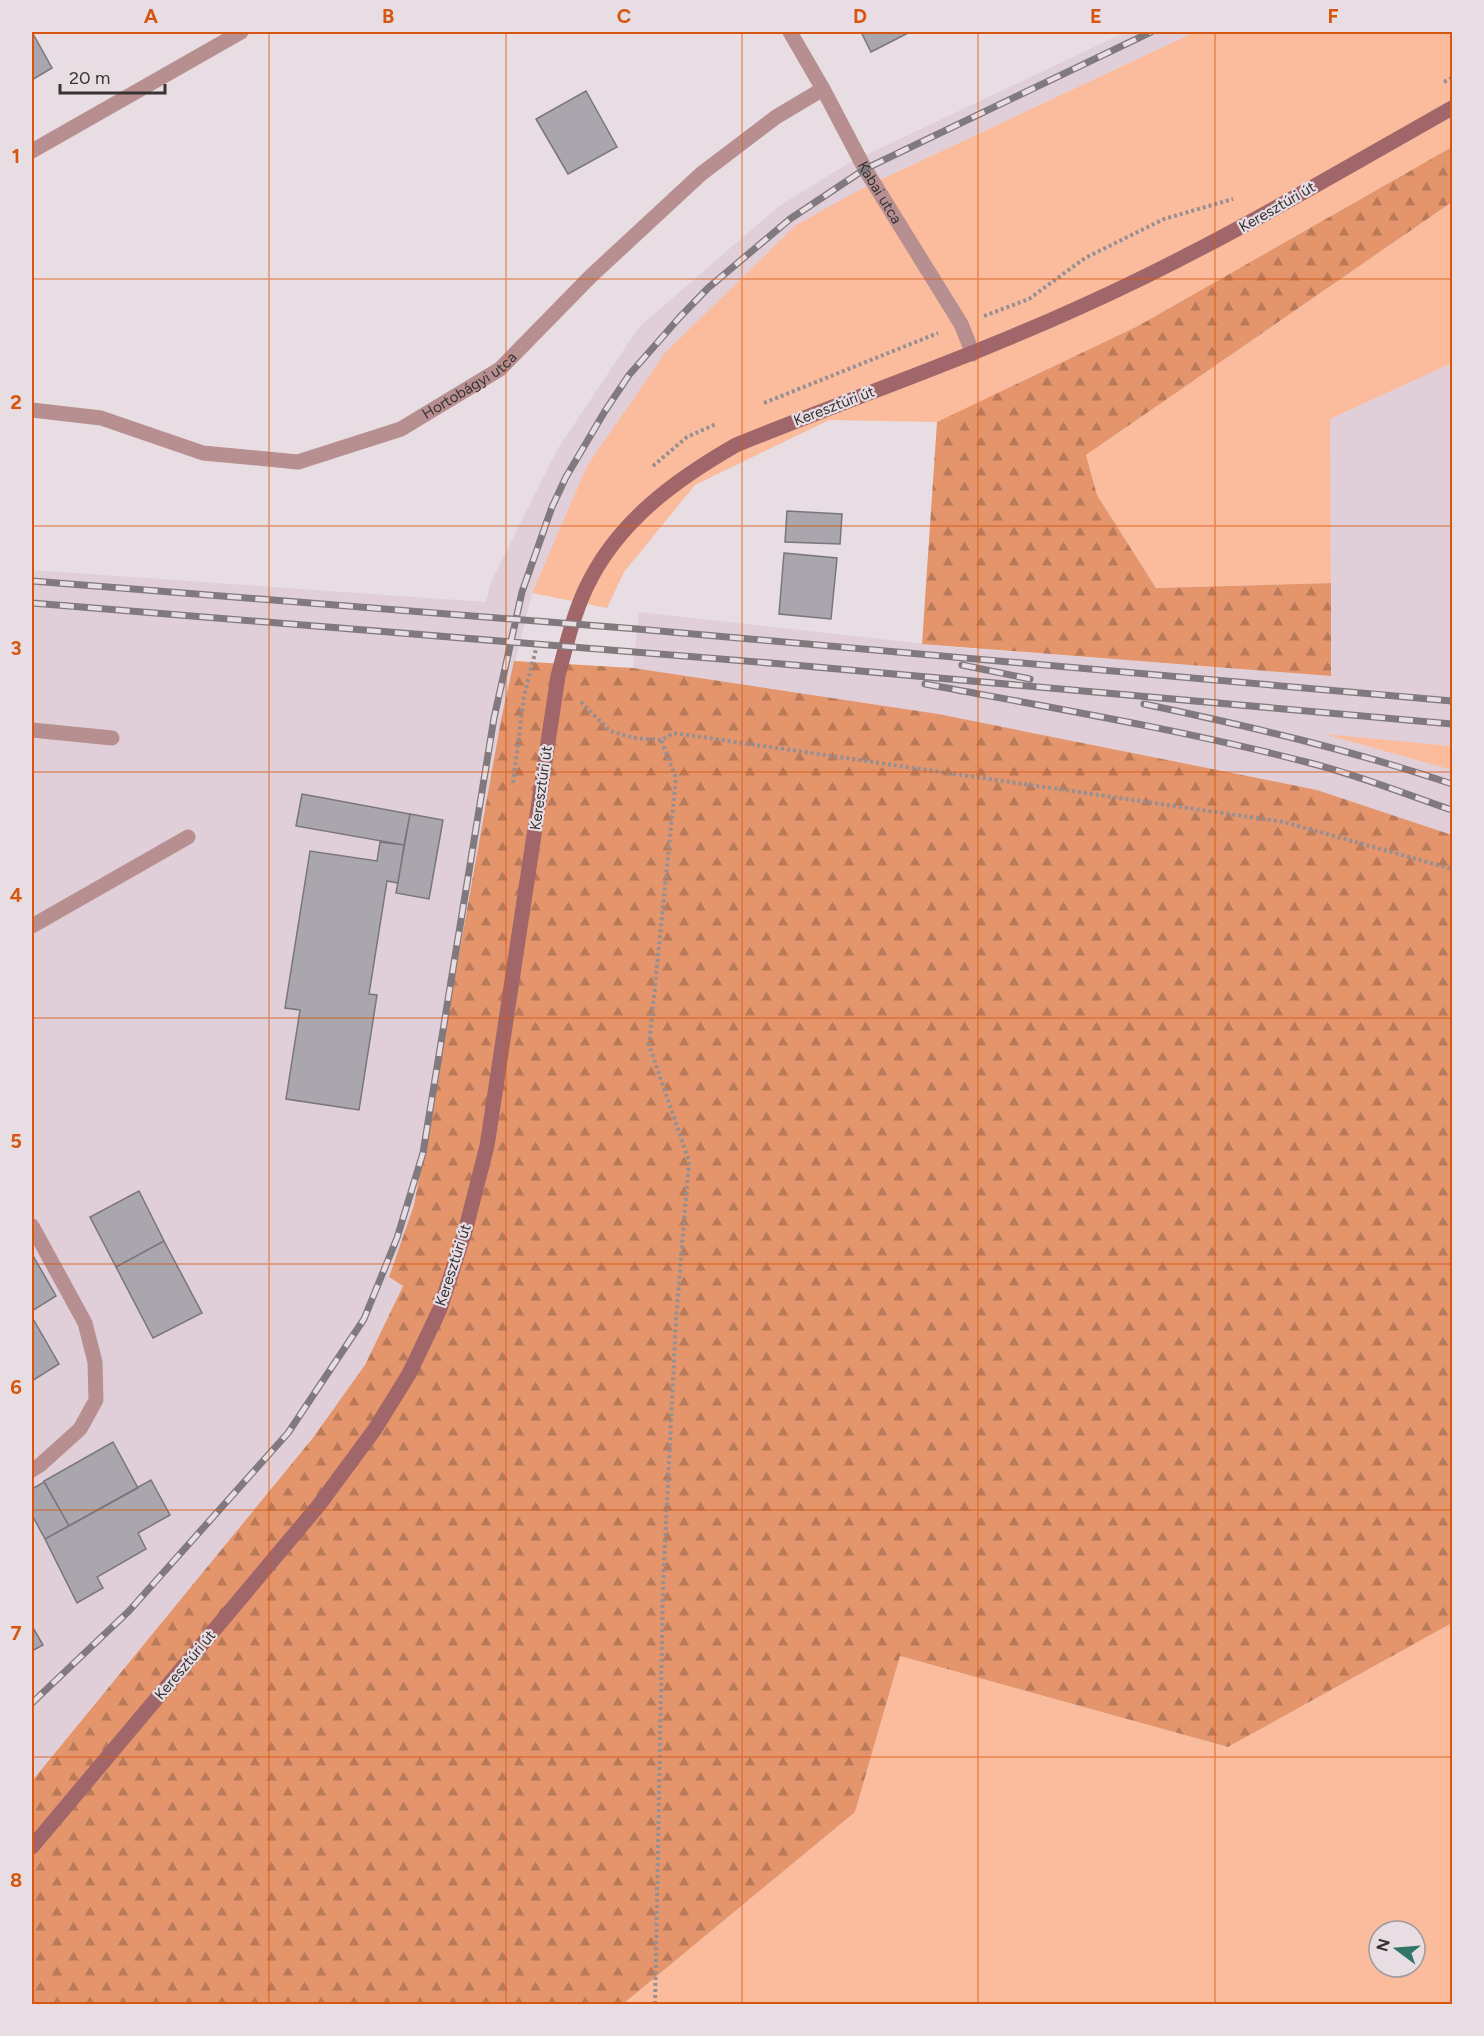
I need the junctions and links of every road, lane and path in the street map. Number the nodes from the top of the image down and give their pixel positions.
1 (241, 32) edge
2 (789, 32) edge
3 (1452, 78) edge
4 (1443, 83) dead end
5 (823, 89) junction
6 (1452, 108) edge
7 (32, 151) edge
8 (1242, 197) dead end
9 (961, 324) junction
10 (973, 354) junction
11 (32, 410) edge
12 (558, 676) junction
13 (524, 696) dead end
14 (32, 730) edge
15 (112, 738) dead end
16 (661, 740) junction
17 (512, 789) dead end
18 (188, 837) dead end
19 (1452, 869) edge
20 (32, 926) edge
21 (32, 1226) edge
22 (32, 1470) edge
23 (32, 1847) edge
24 (655, 2004) edge

1 - 7 street
2 - 5 street, Kabai utca
3 - 4 path
5 - 9 street, Kabai utca
5 - 11 street, Hortobágyi utca
6 - 10 main road, Keresztúri út
8 - 9 path
9 - 10 street, Kabai utca
10 - 12 main road, Keresztúri út
12 - 16 path
12 - 23 main road, Keresztúri út
13 - 17 path
14 - 15 street
16 - 19 path
16 - 24 path
18 - 20 street
21 - 22 street

